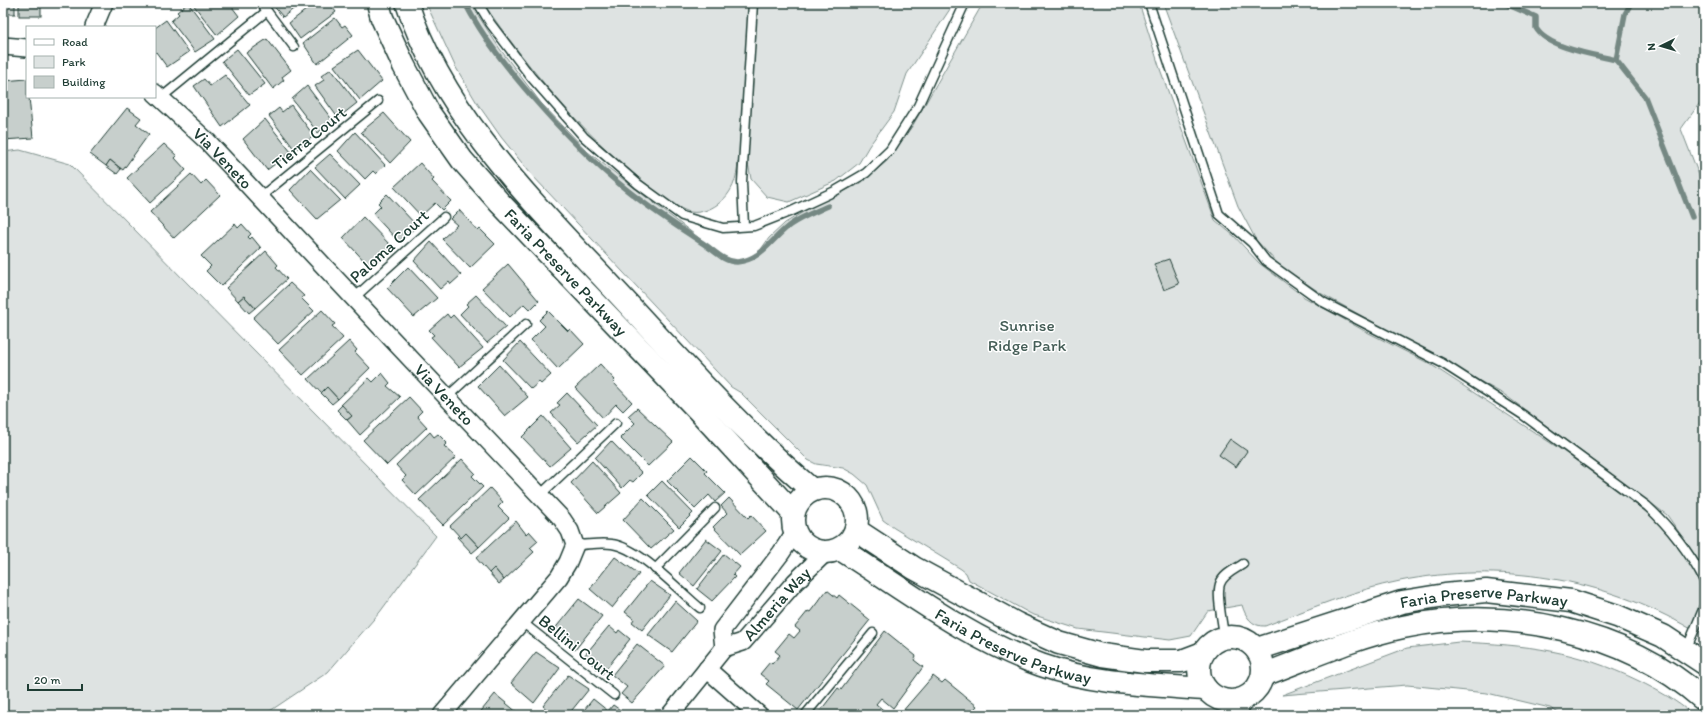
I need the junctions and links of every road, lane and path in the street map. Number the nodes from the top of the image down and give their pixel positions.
1 (104, 3) edge
2 (261, 3) edge
3 (378, 3) edge
4 (407, 3) edge
5 (478, 3) edge
6 (753, 3) edge
7 (965, 3) edge
8 (1149, 3) edge
9 (267, 11) junction
10 (94, 26) edge
11 (3, 46) edge
12 (294, 47) dead end
13 (26, 48) edge
14 (158, 95) edge
15 (378, 101) dead end
16 (259, 198) junction
17 (444, 217) dead end
18 (744, 226) junction
19 (354, 298) junction
20 (526, 324) dead end
21 (447, 397) junction
22 (616, 423) dead end
23 (812, 490) junction
24 (539, 496) junction
25 (715, 508) dead end
26 (794, 523) junction
27 (856, 530) junction
28 (575, 545) junction
29 (833, 550) junction
30 (1243, 564) dead end
31 (655, 569) junction
32 (1704, 580) edge
33 (1704, 607) edge
34 (700, 608) dead end
35 (522, 622) junction
36 (872, 632) dead end
37 (1224, 637) junction
38 (724, 648) junction
39 (1257, 649) junction
40 (1686, 651) junction
41 (1202, 653) junction
42 (1704, 663) edge
43 (707, 669) junction
44 (1263, 675) junction
45 (1206, 689) junction
46 (614, 695) dead end
47 (1704, 700) edge
48 (1239, 708) edge
49 (442, 715) edge
50 (670, 715) edge
51 (759, 715) edge
52 (805, 715) edge

1 - 10 street
2 - 9 lane
3 - 26 street, Faria Preserve Parkway
4 - 23 street, Faria Preserve Parkway
5 - 18 lane
6 - 18 lane
7 - 18 lane
8 - 32 lane
9 - 12 lane
9 - 14 lane
11 - 13 street
14 - 16 street, Via Veneto
15 - 16 lane, Tierra Court
16 - 19 street, Via Veneto
17 - 19 lane, Paloma Court
19 - 21 street, Via Veneto
20 - 21 lane
21 - 24 street, Via Veneto
22 - 24 lane
23 - 26 street
23 - 27 street
24 - 28 street, Via Veneto
25 - 31 lane
26 - 29 street
26 - 38 street, Almeria Way
27 - 29 street
27 - 41 street, Faria Preserve Parkway
28 - 31 lane
28 - 35 street
29 - 38 street, Almeria Way
29 - 45 street, Faria Preserve Parkway
30 - 37 lane
31 - 34 lane
33 - 40 lane
35 - 46 lane, Bellini Court
35 - 49 street
36 - 52 lane
37 - 39 street
37 - 41 street
38 - 43 street, Almeria Way
39 - 40 street, Faria Preserve Parkway
39 - 44 street
40 - 42 street, Faria Preserve Parkway
41 - 45 street
43 - 50 street, Almeria Way
43 - 51 street
44 - 47 street, Faria Preserve Parkway
44 - 48 street
45 - 48 street

